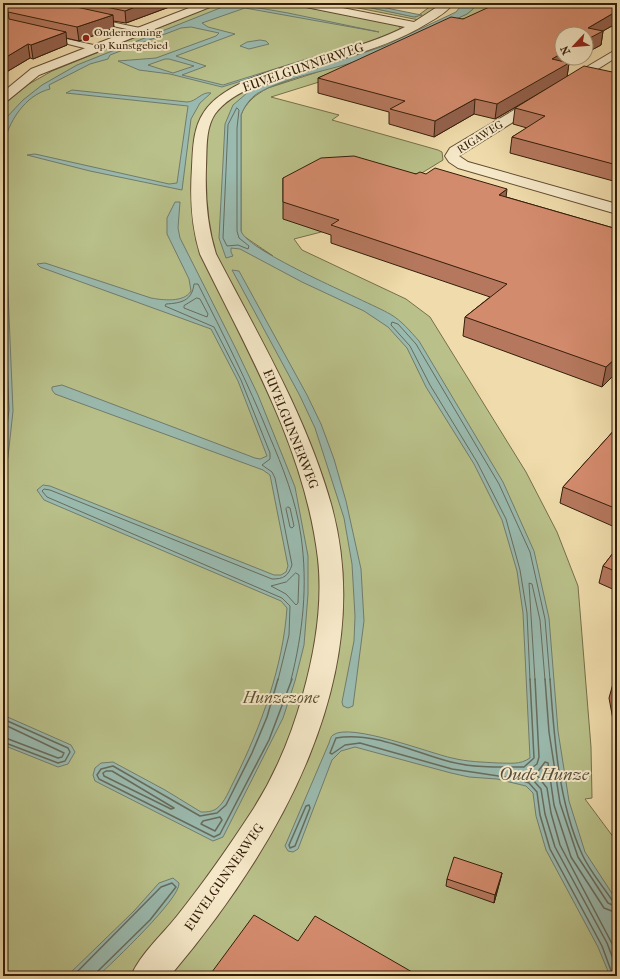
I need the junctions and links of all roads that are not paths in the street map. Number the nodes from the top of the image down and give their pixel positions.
1 (211, 3) edge
2 (301, 3) edge
3 (449, 3) edge
4 (84, 17) edge
5 (414, 25) junction
6 (140, 30) junction
7 (37, 34) edge
8 (95, 48) junction
9 (617, 52) edge
10 (597, 64) junction
11 (617, 68) edge
12 (3, 98) edge
13 (617, 209) edge
14 (148, 976) edge

1 - 6 street
2 - 5 street
3 - 5 street, EUVELGUNNERWEG
4 - 6 lane
5 - 14 street, EUVELGUNNERWEG
6 - 8 street
7 - 8 lane
8 - 12 street
9 - 10 street, RIGAWEG
10 - 11 street
10 - 13 street, RIGAWEG

